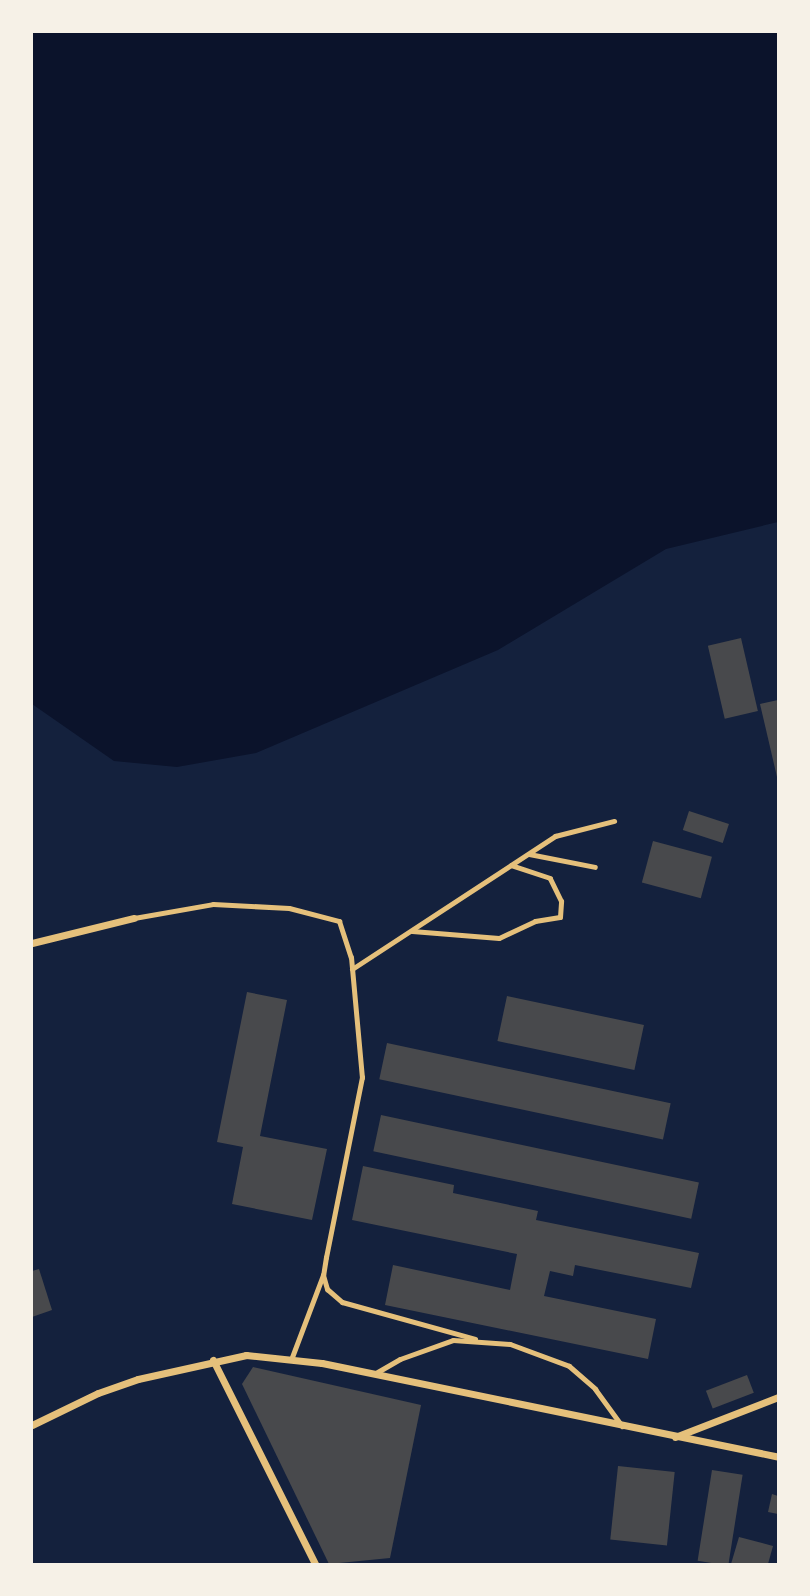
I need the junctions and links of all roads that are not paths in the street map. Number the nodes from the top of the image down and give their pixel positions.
1 (614, 821) dead end
2 (528, 854) junction
3 (511, 865) junction
4 (595, 867) dead end
5 (134, 918) joint
6 (410, 931) junction
7 (32, 943) edge
8 (352, 969) junction
9 (323, 1275) junction
10 (475, 1339) junction
11 (292, 1357) junction
12 (213, 1360) junction
13 (374, 1374) junction
14 (779, 1397) edge
15 (32, 1425) edge
16 (623, 1427) junction
17 (675, 1437) junction
18 (779, 1457) edge
19 (315, 1564) edge

1 - 2 lane
2 - 3 lane
2 - 4 lane
3 - 6 lane
3 - 6 lane
5 - 7 street
5 - 8 lane
6 - 8 lane
8 - 9 lane
9 - 10 lane
9 - 11 lane
10 - 13 lane
10 - 16 lane
11 - 12 street
11 - 13 street
12 - 15 street
12 - 19 street
13 - 16 street
14 - 17 street
16 - 17 street
17 - 18 street

